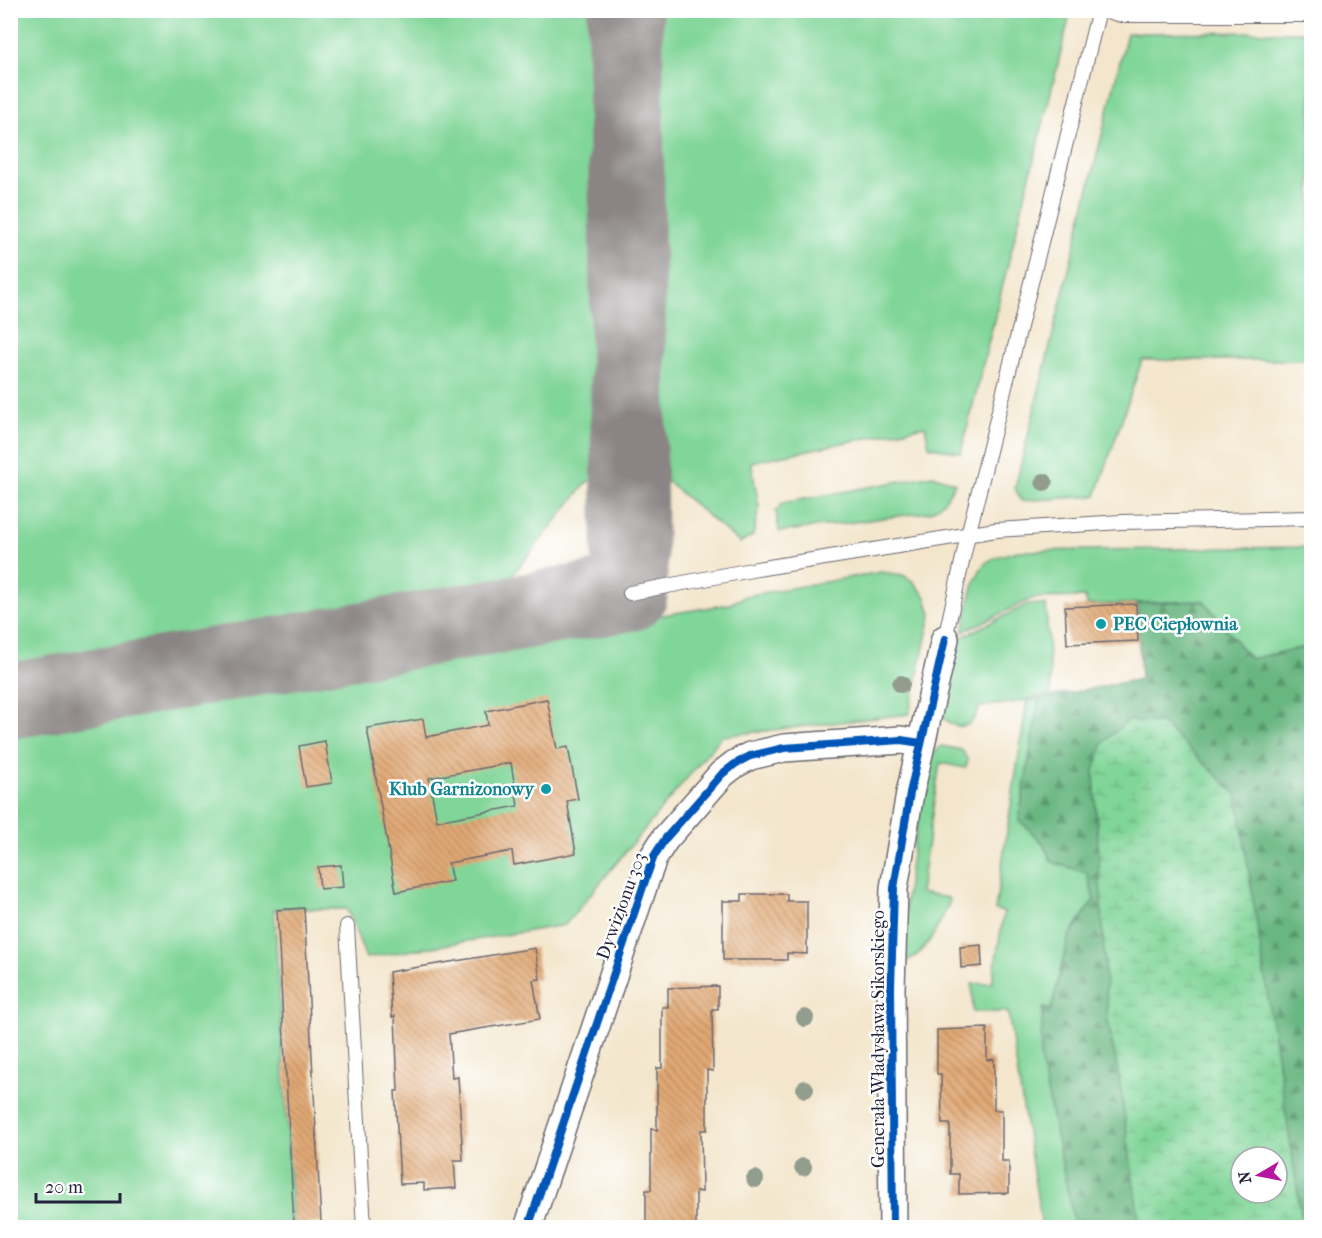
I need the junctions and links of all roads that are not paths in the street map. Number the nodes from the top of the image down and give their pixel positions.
1 (1099, 10) edge
2 (1104, 10) edge
3 (1311, 15) edge
4 (1311, 518) edge
5 (968, 535) junction
6 (630, 593) dead end
7 (945, 639) joint
8 (921, 743) junction
9 (347, 926) dead end
10 (364, 1227) edge
11 (528, 1227) edge
12 (893, 1227) edge

1 - 5 lane
2 - 3 lane
4 - 5 lane
5 - 6 lane
5 - 7 lane
7 - 8 street, Generała Władysława Sikorskiego
8 - 11 street, Dywizjonu 303
8 - 12 street, Generała Władysława Sikorskiego
9 - 10 lane

